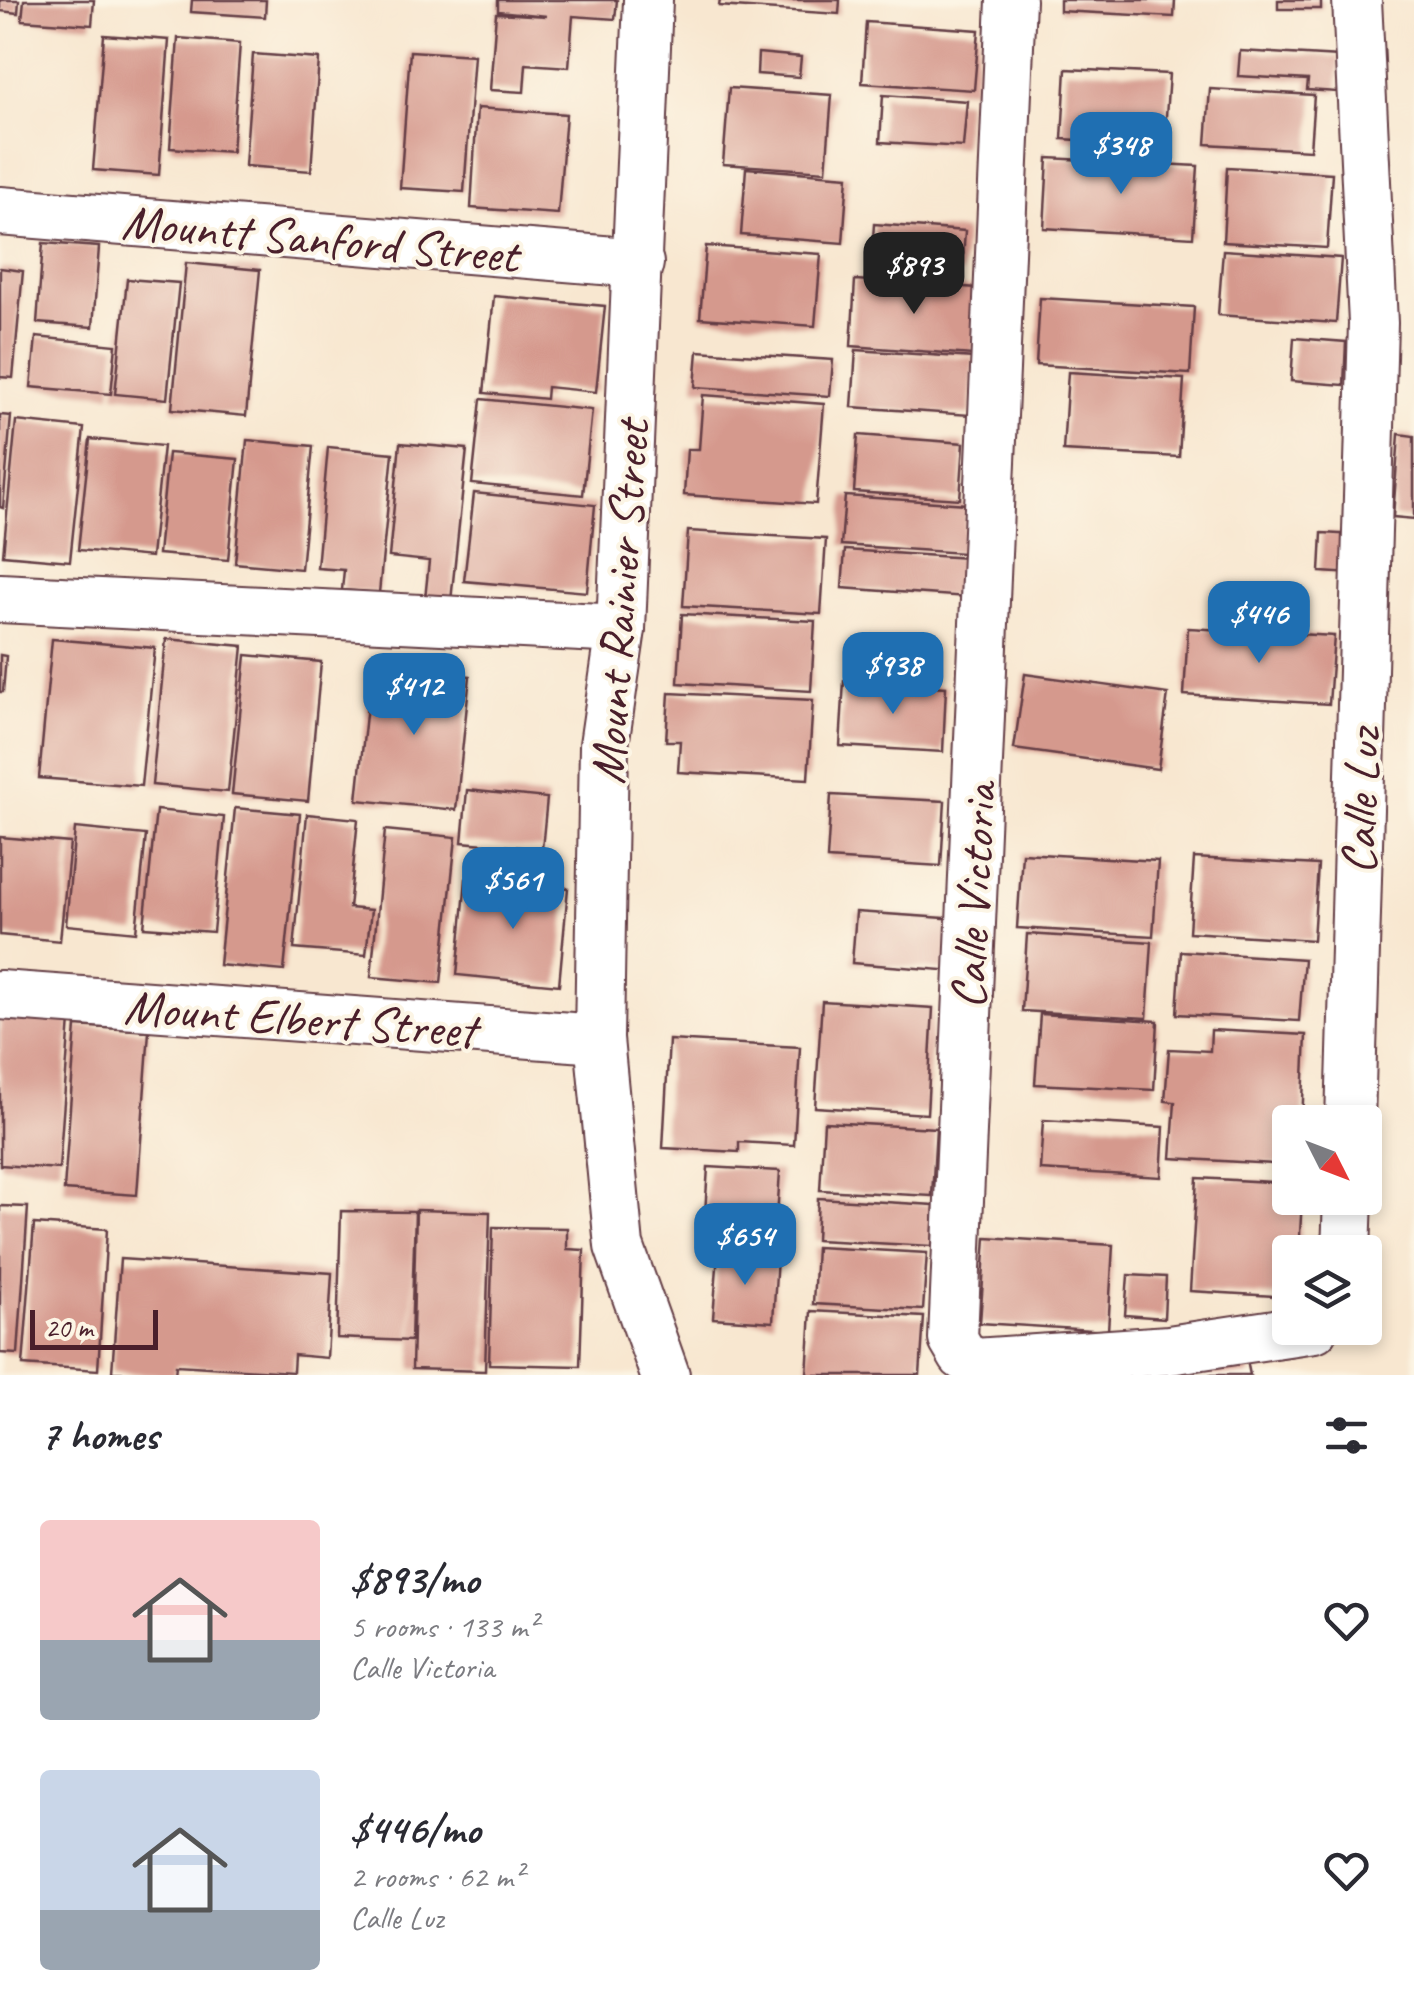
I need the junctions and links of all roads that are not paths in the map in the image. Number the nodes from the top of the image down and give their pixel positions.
1 (648, 0) edge
2 (1011, 0) edge
3 (1357, 0) edge
4 (0, 211) edge
5 (639, 262) junction
6 (0, 598) edge
7 (620, 629) junction
8 (0, 995) edge
9 (599, 1039) junction
10 (1350, 1105) edge
11 (1272, 1334) edge
12 (665, 1375) edge

1 - 5 street, Mount Rainier Street
2 - 11 street, Calle Victoria
3 - 10 street, Calle Luz
4 - 5 street, Mountt Sanford Street
5 - 7 street, Mount Rainier Street
6 - 7 street
7 - 9 street, Mount Rainier Street
8 - 9 street, Mount Elbert Street
9 - 12 street, Mount Rainier Street

